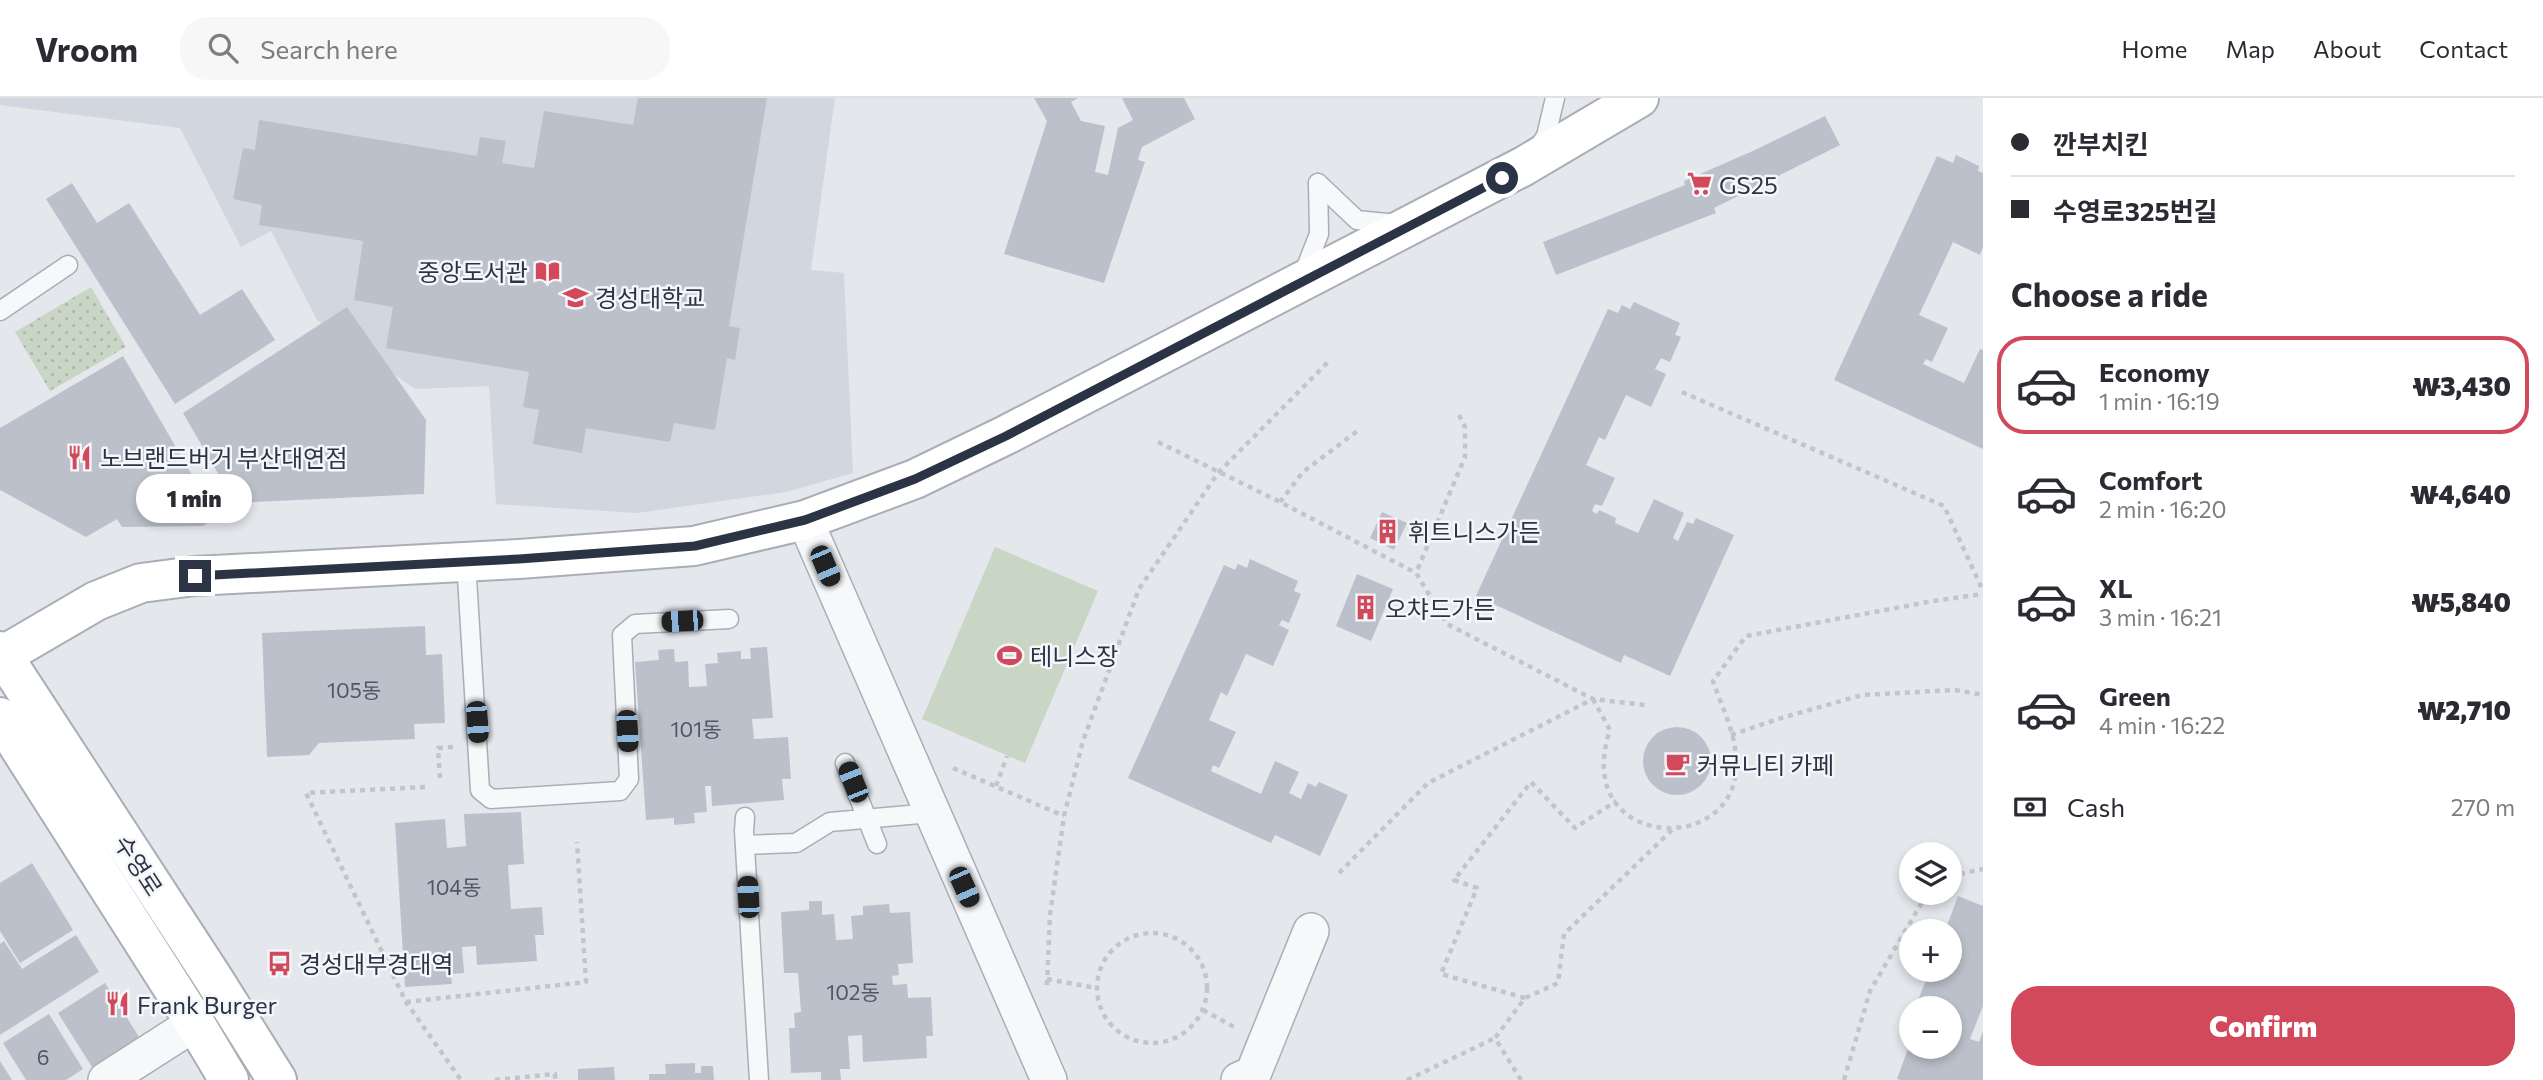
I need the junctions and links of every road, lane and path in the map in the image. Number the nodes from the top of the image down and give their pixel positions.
1 (1555, 98) edge
2 (1639, 98) edge
3 (1524, 166) junction
4 (1411, 225) junction
5 (68, 265) dead end
6 (1300, 283) junction
7 (0, 311) edge
8 (1328, 362) dead end
9 (1682, 392) dead end
10 (1459, 415) dead end
11 (1360, 429) dead end
12 (1158, 442) dead end
13 (1218, 473) junction
14 (1280, 502) junction
15 (805, 520) junction
16 (466, 561) junction
17 (1416, 573) junction
18 (1983, 593) edge
19 (729, 619) dead end
20 (1, 654) edge
21 (1983, 695) edge
22 (1593, 699) junction
23 (1645, 705) dead end
24 (0, 717) edge
25 (1731, 735) junction
26 (438, 748) dead end
27 (906, 749) junction
28 (1007, 756) dead end
29 (845, 763) dead end
30 (440, 778) dead end
31 (996, 786) junction
32 (425, 787) dead end
33 (1616, 801) junction
34 (931, 813) junction
35 (1064, 816) junction
36 (745, 817) dead end
37 (868, 819) junction
38 (1673, 829) junction
39 (577, 842) dead end
40 (877, 844) dead end
41 (745, 845) junction
42 (1983, 869) edge
43 (1339, 873) dead end
44 (1962, 873) edge
45 (1920, 905) edge
46 (1311, 931) dead end
47 (1047, 979) junction
48 (1096, 988) junction
49 (1047, 992) dead end
50 (1525, 998) junction
51 (406, 1002) junction
52 (1203, 1010) junction
53 (195, 1023) junction
54 (1237, 1028) dead end
55 (1495, 1038) junction
56 (1041, 1079) edge
57 (106, 1080) edge
58 (229, 1080) edge
59 (277, 1080) edge
60 (461, 1080) edge
61 (495, 1080) edge
62 (555, 1080) edge
63 (759, 1080) edge
64 (1239, 1080) edge
65 (1407, 1080) edge
66 (1521, 1080) edge
67 (1843, 1080) edge

1 - 3 lane
2 - 3 street
3 - 4 street
4 - 6 street
4 - 6 lane
5 - 7 lane
6 - 15 street
8 - 13 path
9 - 18 path
10 - 17 path
11 - 14 path
12 - 13 path
13 - 14 path
13 - 35 path
14 - 17 path
15 - 16 street
15 - 27 street
16 - 19 lane
16 - 20 street
17 - 22 path
18 - 25 path
20 - 59 street, 수영로
21 - 25 path
22 - 23 path
22 - 33 path
22 - 43 path
24 - 53 street, 수영로
25 - 38 path
26 - 30 path
27 - 31 path
27 - 34 street
28 - 31 path
29 - 37 lane
31 - 35 path
32 - 51 path
33 - 38 path
33 - 50 path
34 - 37 lane
34 - 56 street
35 - 47 path
36 - 41 lane
37 - 40 lane
37 - 41 lane
38 - 50 path
39 - 51 path
41 - 63 lane
42 - 44 path
45 - 67 path
46 - 64 street
47 - 48 path
47 - 49 path
48 - 52 path
48 - 52 path
50 - 55 path
51 - 60 path
52 - 54 path
53 - 57 street
53 - 58 street, 수영로
55 - 65 path
55 - 66 path
61 - 62 path

